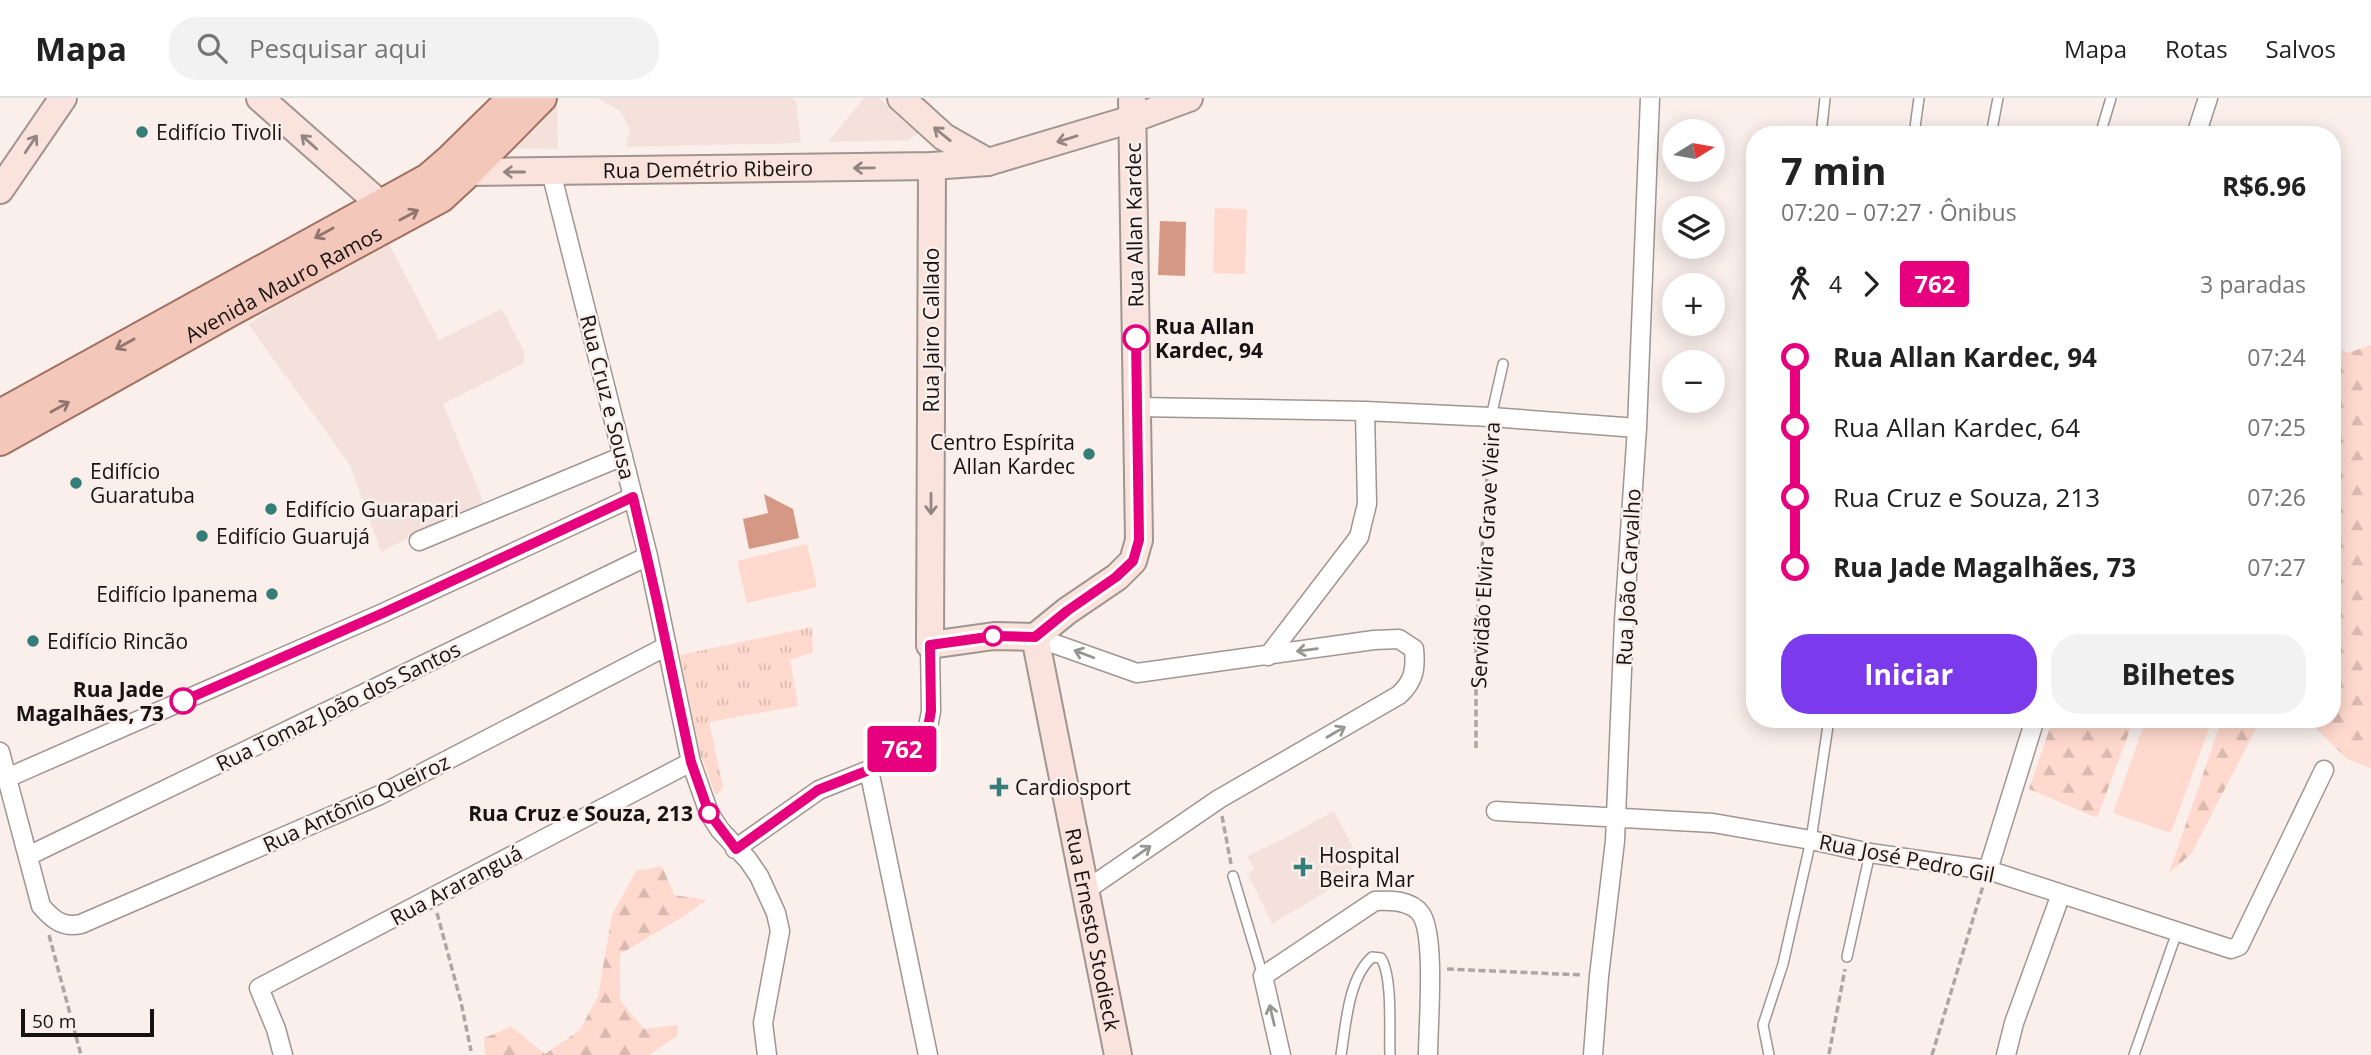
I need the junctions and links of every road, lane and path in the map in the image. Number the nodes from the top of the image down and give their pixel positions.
1 (63, 98) edge
2 (260, 98) edge
3 (512, 98) edge
4 (542, 98) edge
5 (901, 98) edge
6 (1189, 98) edge
7 (1650, 98) edge
8 (1825, 98) edge
9 (1919, 98) edge
10 (1998, 98) edge
11 (2111, 98) edge
12 (2208, 98) edge
13 (1132, 109) edge
14 (1822, 126) edge
15 (1915, 126) edge
16 (1993, 126) edge
17 (2103, 126) edge
18 (2199, 126) edge
19 (988, 162) junction
20 (932, 166) junction
21 (469, 172) junction
22 (551, 172) junction
23 (428, 178) junction
24 (0, 190) edge
25 (379, 203) junction
26 (1503, 364) dead end
27 (1137, 407) junction
28 (1365, 411) junction
29 (0, 414) edge
30 (1492, 417) junction
31 (1637, 428) junction
32 (0, 440) edge
33 (623, 456) junction
34 (633, 497) junction
35 (419, 541) dead end
36 (648, 556) junction
37 (1035, 637) junction
38 (930, 645) junction
39 (667, 646) junction
40 (1268, 656) junction
41 (1828, 728) edge
42 (2032, 728) edge
43 (1476, 748) dead end
44 (0, 752) edge
45 (691, 762) junction
46 (869, 770) junction
47 (2324, 770) dead end
48 (7, 778) junction
49 (1219, 799) junction
50 (1496, 811) dead end
51 (1616, 819) junction
52 (1811, 840) junction
53 (736, 849) junction
54 (1870, 853) junction
55 (27, 856) junction
56 (1988, 870) junction
57 (1233, 876) joint
58 (1086, 890) junction
59 (2061, 894) junction
60 (433, 897) junction
61 (41, 906) junction
62 (2177, 932) junction
63 (1847, 957) joint
64 (1429, 968) junction
65 (1263, 976) junction
66 (1599, 976) junction
67 (471, 1051) dead end
68 (1829, 1054) edge
69 (81, 1055) edge
70 (283, 1055) edge
71 (768, 1055) edge
72 (928, 1055) edge
73 (1118, 1055) edge
74 (1281, 1055) edge
75 (1341, 1055) edge
76 (1390, 1055) edge
77 (1428, 1055) edge
78 (1593, 1055) edge
79 (1769, 1055) edge
80 (1933, 1055) edge
81 (2006, 1055) edge
82 (2134, 1055) edge

24 -> 1 street
25 -> 2 street
3 - 23 main road, Avenida Mauro Ramos
4 - 21 main road, Avenida Mauro Ramos
19 -> 5 street
6 - 13 street, Rua Demétrio Ribeiro
7 - 31 street, Rua João Carvalho
8 - 14 lane
9 - 15 lane
10 - 16 lane
11 - 17 lane
12 - 18 street
13 -> 19 street, Rua Demétrio Ribeiro
13 - 27 street, Rua Allan Kardec
19 - 20 street, Rua Demétrio Ribeiro
20 -> 22 street, Rua Demétrio Ribeiro
20 -> 38 street, Rua Jairo Callado
22 -> 21 street, Rua Demétrio Ribeiro
21 - 23 street, Rua Demétrio Ribeiro
32 -> 21 main road, Avenida Mauro Ramos
22 - 33 street, Rua Cruz e Sousa
23 - 25 main road, Avenida Mauro Ramos
25 -> 29 main road, Avenida Mauro Ramos
26 - 30 lane, Servidão Elvira Grave Vieira
27 - 28 street
27 - 37 street, Rua Allan Kardec
28 - 30 street
28 - 40 street
30 - 31 street
30 - 43 path, Servidão Elvira Grave Vieira
31 - 51 street, Rua João Carvalho
33 - 34 street, Rua Cruz e Sousa
33 - 35 street
34 - 36 street, Rua Cruz e Sousa
34 - 48 street
36 - 39 street, Rua Cruz e Sousa
36 - 55 street, Rua Tomaz João dos Santos
37 - 38 street
40 -> 37 street
37 - 58 street, Rua Ernesto Stodieck
38 - 46 street, Rua Jairo Callado
39 - 45 street, Rua Cruz e Sousa
39 - 61 street, Rua Antônio Queiroz
49 -> 40 street
41 - 52 lane
42 - 56 street
44 - 48 street
45 - 53 street, Rua Cruz e Sousa
45 - 60 street, Rua Araranguá
46 - 53 street, Rua Jairo Callado
46 - 72 street
47 - 62 street, Rua José Pedro Gil
48 - 55 street
49 - 57 path
58 -> 49 street
50 - 51 street, Rua José Pedro Gil
51 - 52 street, Rua José Pedro Gil
51 - 66 street, Rua João Carvalho
52 - 54 street, Rua José Pedro Gil
52 - 79 lane
53 - 71 street, Rua Cruz e Sousa
54 - 56 street, Rua José Pedro Gil
54 - 63 lane
55 - 61 street
56 - 59 street, Rua José Pedro Gil
56 - 80 path
57 - 65 lane
58 - 73 street, Rua Ernesto Stodieck
59 - 62 street, Rua José Pedro Gil
59 - 81 street
60 - 67 path
60 - 70 street, Rua Araranguá
61 - 69 path
62 - 82 lane
63 - 68 path
64 - 65 street
64 - 66 path
64 - 77 street
74 -> 65 street
66 - 78 street, Rua João Carvalho
75 - 76 lane

